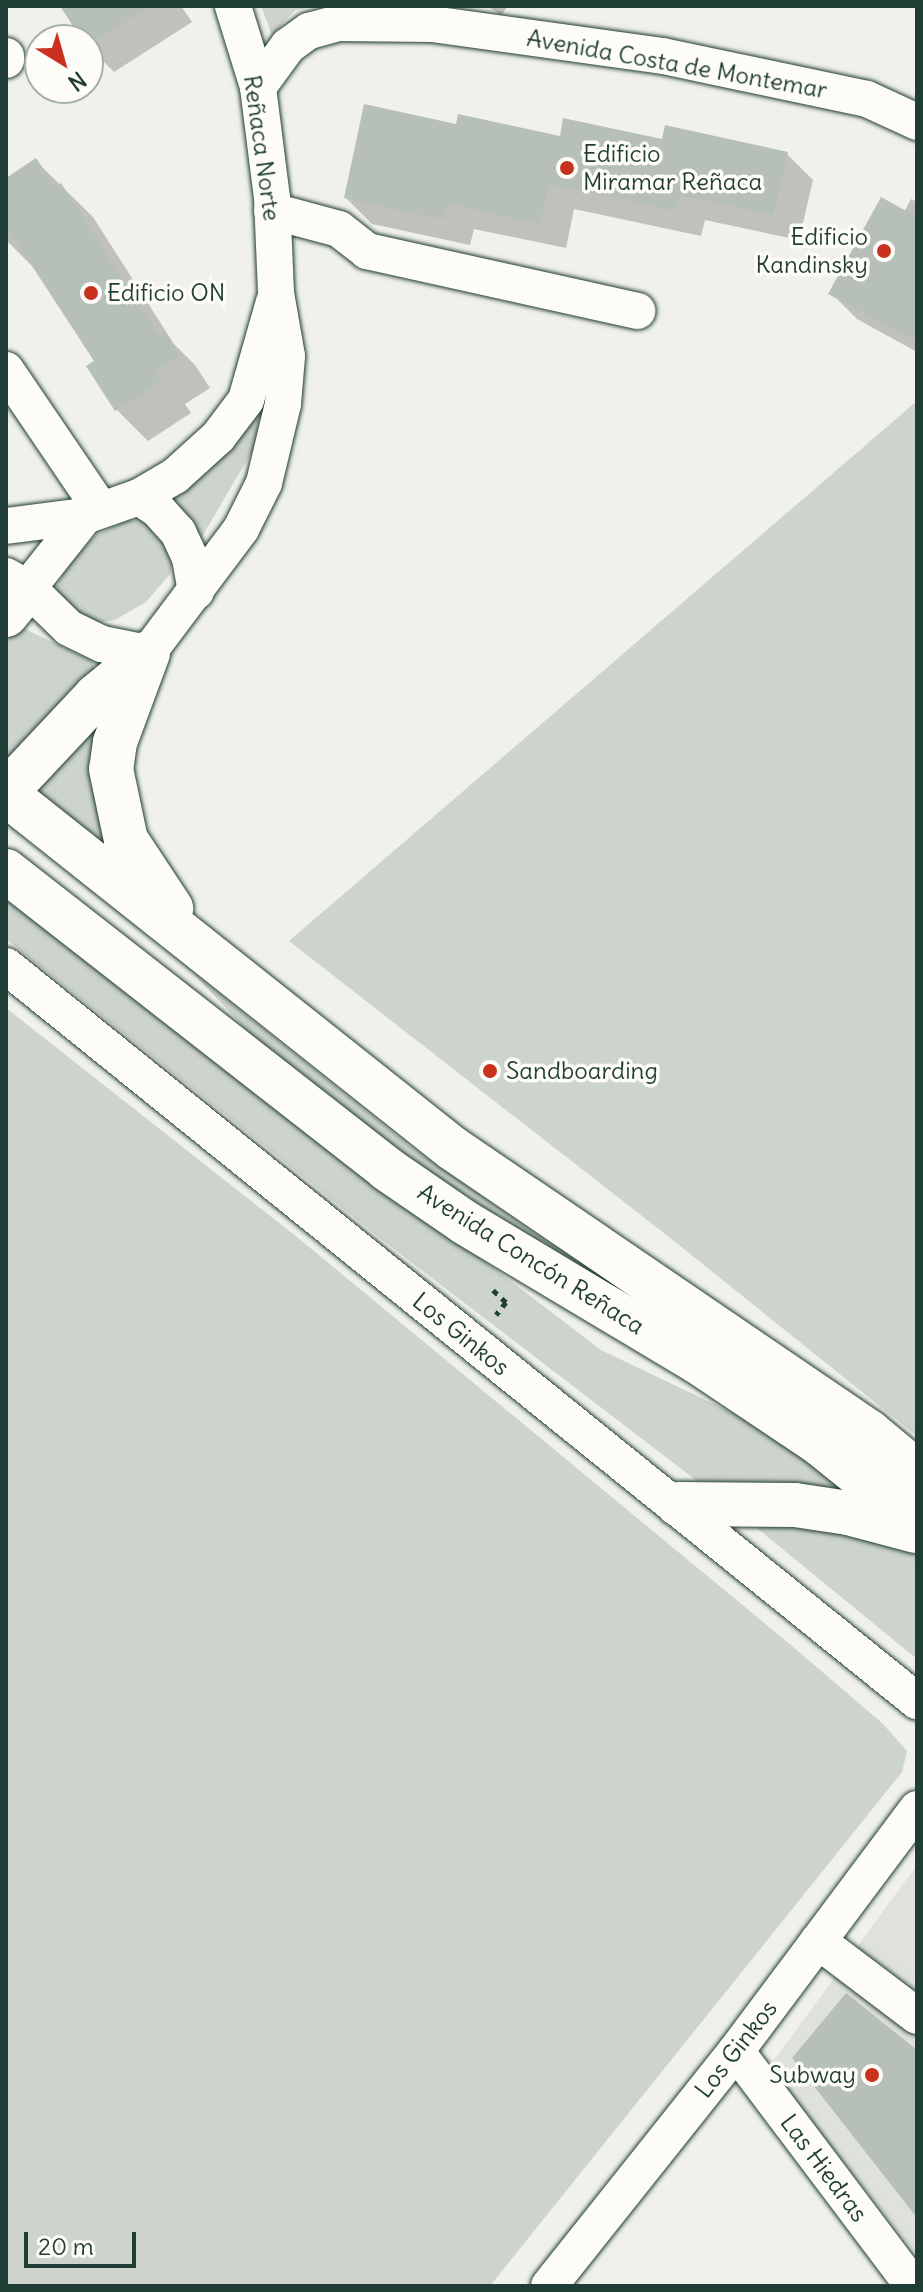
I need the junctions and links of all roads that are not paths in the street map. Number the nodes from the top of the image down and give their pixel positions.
1 (233, 6) edge
2 (384, 6) edge
3 (432, 24) junction
4 (258, 87) junction
5 (917, 122) edge
6 (272, 211) junction
7 (276, 293) junction
8 (637, 311) dead end
9 (6, 370) edge
10 (139, 497) junction
11 (93, 513) junction
12 (6, 526) edge
13 (196, 591) junction
14 (13, 593) edge
15 (148, 653) junction
16 (6, 793) edge
17 (6, 871) edge
18 (197, 946) junction
19 (6, 966) edge
20 (917, 1472) edge
21 (678, 1504) junction
22 (917, 1522) edge
23 (917, 1531) edge
24 (917, 1701) edge
25 (917, 1809) edge
26 (818, 1941) junction
27 (917, 2016) edge
28 (736, 2051) junction
29 (549, 2286) edge
30 (913, 2286) edge

1 - 4 street, Reñaca Norte
2 - 3 street, Avenida Costa de Montemar
3 - 4 street, Avenida Costa de Montemar
3 - 5 street, Avenida Costa de Montemar
4 - 6 street, Reñaca Norte
6 - 7 street, Reñaca Norte
6 - 8 street
7 - 10 street, Reñaca Norte
7 - 13 street, Reñaca Norte
9 - 11 street
10 - 11 street, Reñaca Norte
10 - 13 street
11 - 12 street, Reñaca Norte
11 - 14 street
13 - 15 street, Reñaca Norte
14 - 15 street
15 - 16 main road
15 - 18 main road
16 - 18 main road, Avenida Concón Reñaca
17 - 22 main road, Avenida Concón Reñaca
18 - 20 main road, Avenida Concón Reñaca
19 - 21 street, Los Ginkos
21 - 23 main road
21 - 24 street, Los Ginkos
25 - 26 street, Los Ginkos
26 - 27 street
26 - 28 street, Los Ginkos
28 - 29 street, Los Ginkos
28 - 30 street, Las Hiedras

